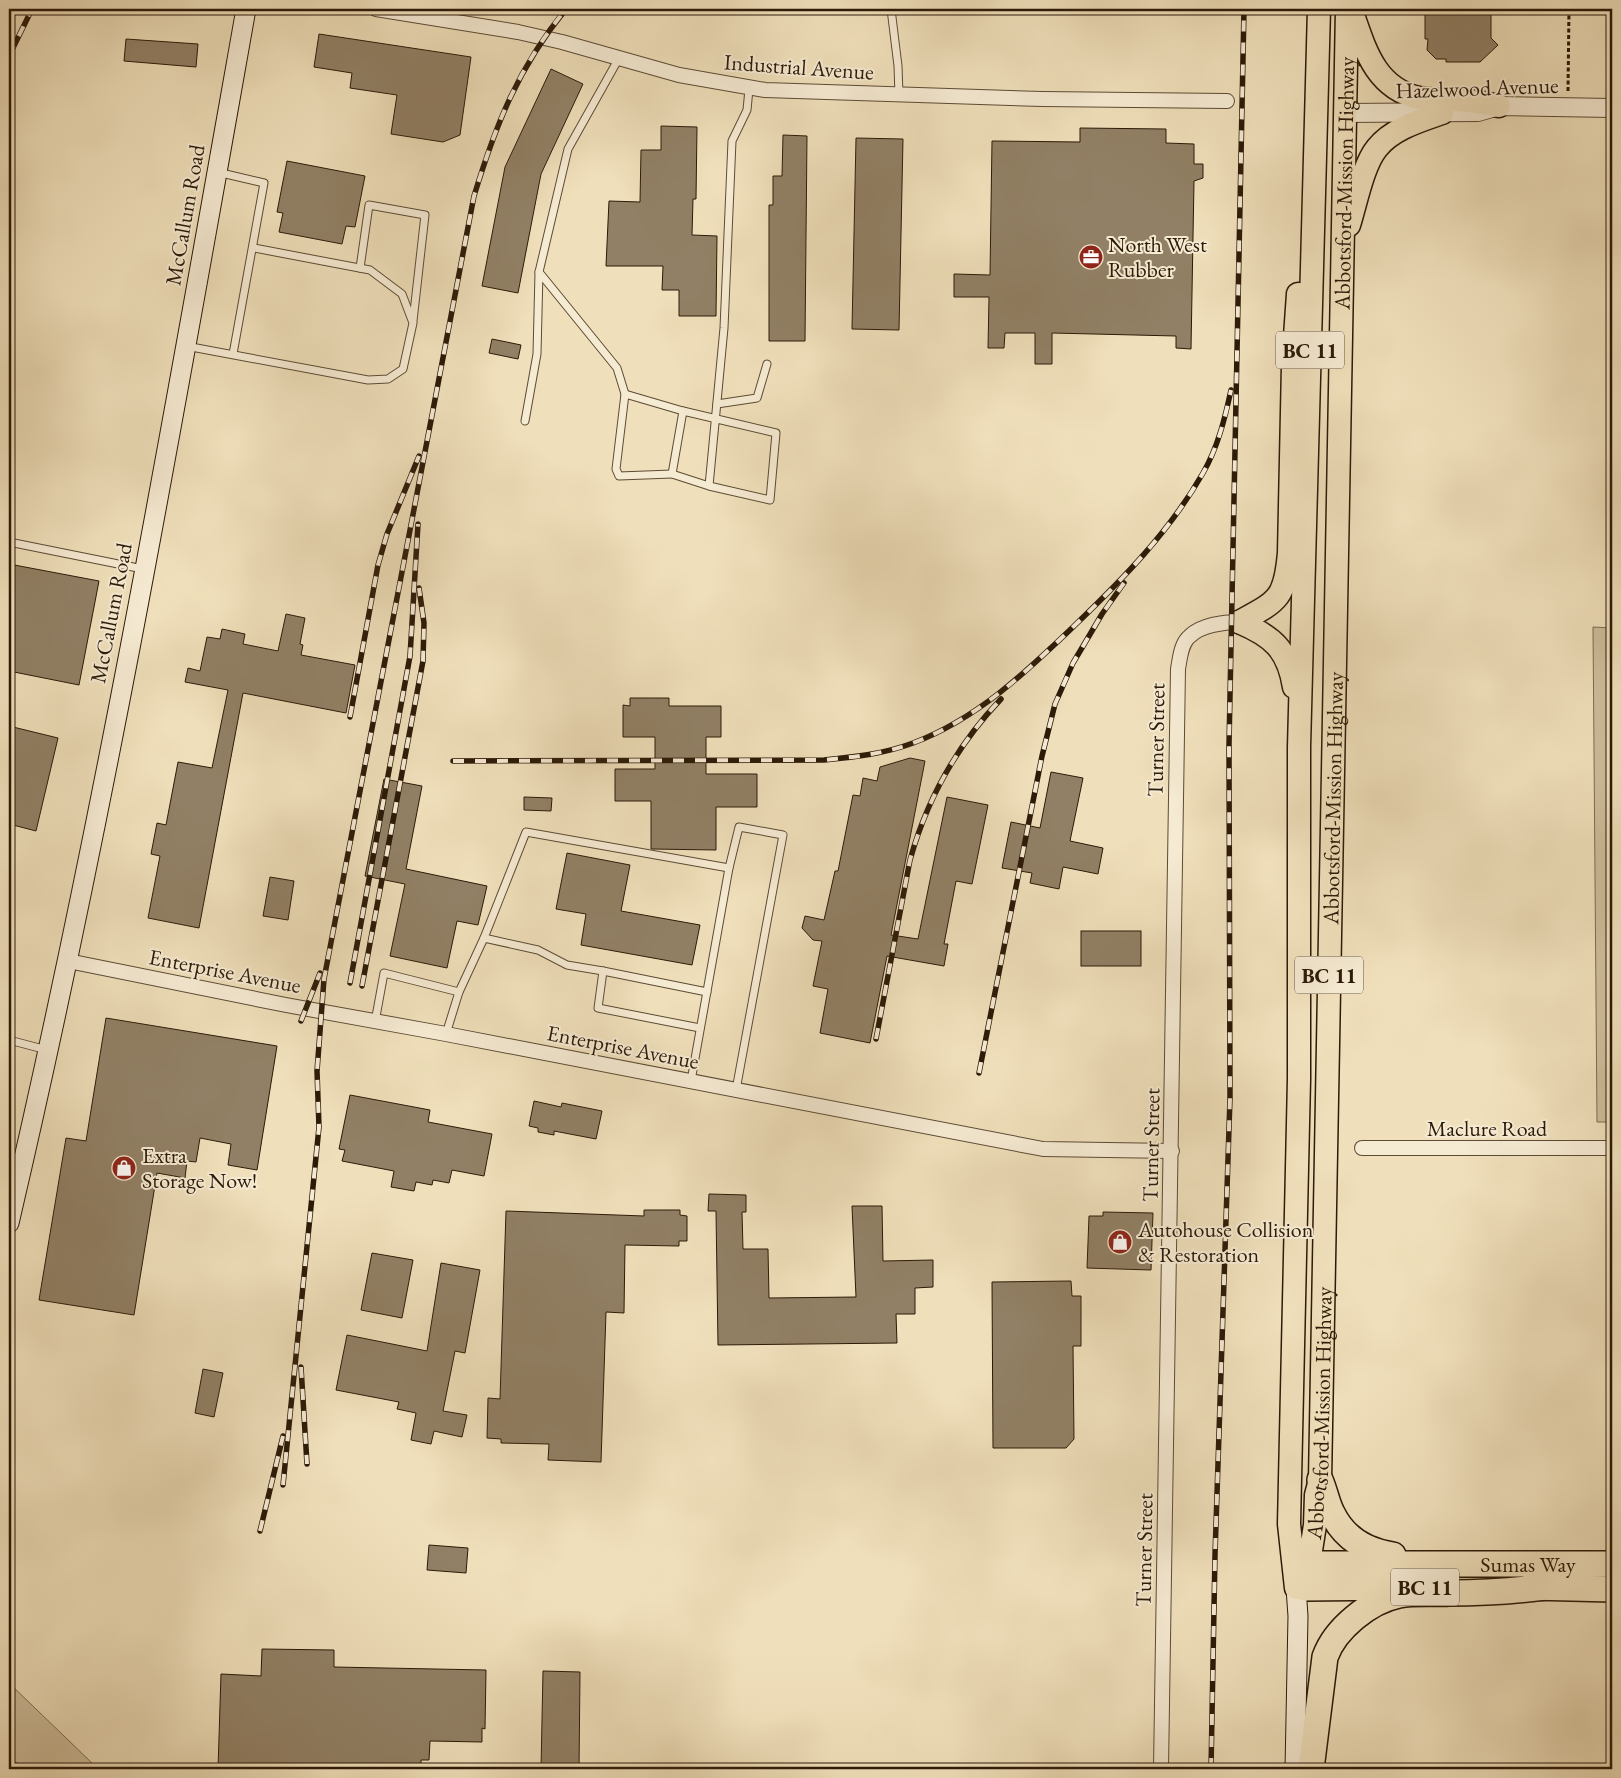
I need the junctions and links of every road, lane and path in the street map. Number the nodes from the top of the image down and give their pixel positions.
1 (246, 9) edge
2 (376, 9) edge
3 (891, 9) edge
4 (1319, 9) edge
5 (1347, 9) edge
6 (1351, 9) edge
7 (1570, 9) edge
8 (619, 58) junction
9 (1318, 76) junction
10 (749, 88) junction
11 (899, 95) junction
12 (1567, 96) dead end
13 (1227, 101) dead end
14 (1499, 106) junction
15 (1612, 108) edge
16 (1344, 113) junction
17 (1442, 113) junction
18 (217, 172) junction
19 (1313, 238) junction
20 (1342, 247) junction
21 (254, 248) junction
22 (360, 268) junction
23 (539, 272) junction
24 (413, 324) junction
25 (186, 346) junction
26 (233, 354) junction
27 (768, 364) dead end
28 (625, 394) junction
29 (717, 404) junction
30 (683, 411) junction
31 (716, 419) junction
32 (525, 421) dead end
33 (672, 474) junction
34 (709, 486) junction
35 (9, 542) edge
36 (144, 569) junction
37 (1239, 622) junction
38 (1299, 747) junction
39 (729, 868) junction
40 (484, 938) junction
41 (68, 962) junction
42 (603, 971) junction
43 (459, 992) junction
44 (707, 992) junction
45 (375, 1022) junction
46 (700, 1028) junction
47 (446, 1034) junction
48 (9, 1040) edge
49 (48, 1050) junction
50 (691, 1081) junction
51 (736, 1090) junction
52 (1362, 1148) dead end
53 (1612, 1148) edge
54 (1172, 1151) junction
55 (9, 1223) edge
56 (1320, 1480) junction
57 (1612, 1564) edge
58 (1545, 1575) junction
59 (1301, 1576) junction
60 (1612, 1588) edge
61 (1161, 1769) edge
62 (1295, 1769) edge
63 (1311, 1769) edge

1 - 18 main road, McCallum Road
2 - 8 street, Industrial Avenue
3 - 11 lane
4 - 9 highway, Abbotsford-Mission Highway / BC 11
5 - 16 highway, Abbotsford-Mission Highway / BC 11
6 - 14 highway
7 - 12 path
8 - 10 street, Industrial Avenue
8 - 23 lane
9 - 16 highway
9 - 19 highway, Abbotsford-Mission Highway / BC 11
10 - 11 street, Industrial Avenue
10 - 29 lane
11 - 13 street, Industrial Avenue
14 - 15 street, Hazelwood Avenue
14 - 17 street, Hazelwood Avenue
16 - 17 street, Hazelwood Avenue
16 - 20 highway, Abbotsford-Mission Highway / BC 11
17 - 20 highway
18 - 21 lane
18 - 25 main road, McCallum Road
19 - 37 highway
19 - 38 highway, Abbotsford-Mission Highway / BC 11
20 - 56 highway, Abbotsford-Mission Highway / BC 11
21 - 22 lane
21 - 26 lane
22 - 24 lane
22 - 24 lane
23 - 28 lane
23 - 32 lane
24 - 26 lane
25 - 26 lane
25 - 36 main road, McCallum Road
27 - 29 lane
28 - 30 lane
28 - 33 lane
29 - 31 lane
30 - 31 lane
30 - 33 lane
31 - 34 lane
31 - 34 lane
33 - 34 lane
35 - 36 lane
36 - 41 main road, McCallum Road
37 - 38 highway
37 - 54 street, Turner Street
38 - 59 highway, Abbotsford-Mission Highway / BC 11
39 - 40 lane
39 - 44 lane
39 - 51 lane
40 - 42 lane
40 - 43 lane
41 - 45 street, Enterprise Avenue
41 - 49 main road, McCallum Road
42 - 44 lane
42 - 46 lane
43 - 45 lane
43 - 47 lane
44 - 46 lane
45 - 47 street, Enterprise Avenue
46 - 50 lane
47 - 50 street, Enterprise Avenue
48 - 49 lane
49 - 55 main road, McCallum Road
50 - 51 street, Enterprise Avenue
51 - 54 street, Enterprise Avenue
52 - 53 street, Maclure Road
54 - 61 street, Turner Street
56 - 58 highway
56 - 59 highway, Abbotsford-Mission Highway / BC 11
57 - 58 highway, Sumas Way / BC 11
58 - 59 highway, Sumas Way / BC 11
58 - 60 highway, Sumas Way / BC 11
58 - 63 highway
59 - 62 main road

